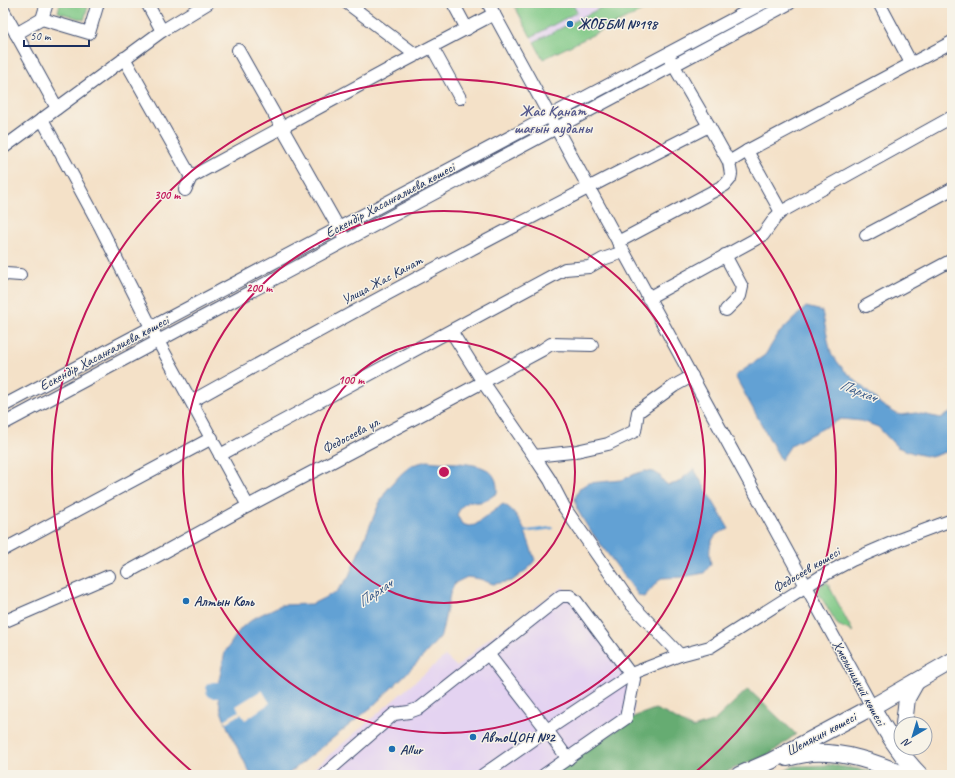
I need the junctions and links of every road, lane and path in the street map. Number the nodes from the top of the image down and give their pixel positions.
1 (47, 3) edge
2 (98, 3) edge
3 (147, 3) edge
4 (208, 3) edge
5 (347, 3) edge
6 (453, 3) edge
7 (488, 3) edge
8 (763, 3) edge
9 (790, 3) edge
10 (879, 3) edge
11 (3, 10) edge
12 (494, 14) junction
13 (42, 19) junction
14 (466, 29) junction
15 (162, 31) junction
16 (16, 34) junction
17 (952, 42) edge
18 (432, 47) junction
19 (238, 50) dead end
20 (667, 54) junction
21 (416, 55) junction
22 (124, 58) junction
23 (911, 63) junction
24 (673, 66) junction
25 (460, 98) dead end
26 (57, 108) junction
27 (549, 116) junction
28 (952, 117) edge
29 (42, 119) junction
30 (709, 126) junction
31 (283, 127) junction
32 (556, 128) junction
33 (3, 148) edge
34 (746, 151) junction
35 (729, 162) junction
36 (190, 178) junction
37 (588, 187) junction
38 (952, 189) edge
39 (185, 190) dead end
40 (781, 212) junction
41 (339, 228) junction
42 (866, 235) dead end
43 (346, 241) junction
44 (621, 247) junction
45 (725, 255) junction
46 (952, 260) edge
47 (4, 272) edge
48 (20, 275) dead end
49 (648, 298) junction
50 (866, 306) dead end
51 (726, 310) dead end
52 (151, 327) junction
53 (451, 331) junction
54 (158, 341) junction
55 (592, 345) dead end
56 (692, 376) junction
57 (483, 382) junction
58 (192, 401) junction
59 (3, 406) edge
60 (3, 424) edge
61 (212, 438) junction
62 (220, 455) junction
63 (534, 456) junction
64 (248, 506) junction
65 (952, 520) edge
66 (3, 550) edge
67 (128, 572) dead end
68 (109, 576) dead end
69 (806, 586) junction
70 (3, 622) edge
71 (488, 654) junction
72 (680, 655) junction
73 (952, 661) edge
74 (631, 674) junction
75 (916, 682) junction
76 (872, 707) junction
77 (905, 716) edge
78 (547, 730) junction
79 (910, 756) edge
80 (568, 759) junction
81 (771, 761) junction
82 (746, 773) edge
83 (325, 774) edge
84 (914, 774) edge
85 (483, 775) edge
86 (544, 775) edge

1 - 13 street
2 - 13 street
3 - 15 street
4 - 15 street
5 - 21 street
6 - 14 street
7 - 12 street, Хмельницкий көшесі
8 - 20 street, Ескендір Хасанғалиева көшесі
9 - 24 street, Ескендір Хасанғалиева көшесі
10 - 23 street
11 - 16 street
12 - 14 street
12 - 27 street, Хмельницкий көшесі
13 - 16 street
14 - 18 street
15 - 22 street
16 - 26 street
17 - 23 street
18 - 21 street
18 - 25 street
19 - 31 street
20 - 24 street
20 - 27 street, Ескендір Хасанғалиева көшесі
21 - 31 street
22 - 26 street
22 - 36 street
23 - 34 street
24 - 30 street
24 - 32 street, Ескендір Хасанғалиева көшесі
26 - 29 street
27 - 32 street, Хмельницкий көшесі
27 - 41 street, Ескендір Хасанғалиева көшесі
28 - 40 street
29 - 33 street
29 - 52 street
30 - 35 street
30 - 37 street, Улица Жас Канат
31 - 36 street
31 - 41 street
32 - 37 street, Хмельницкий көшесі
32 - 43 street, Ескендір Хасанғалиева көшесі
34 - 35 street
34 - 40 street
35 - 44 street
36 - 39 street
37 - 44 street, Хмельницкий көшесі
37 - 58 street, Улица Жас Канат
38 - 42 street
40 - 45 street
41 - 43 street
41 - 52 street, Ескендір Хасанғалиева көшесі
43 - 54 street, Ескендір Хасанғалиева көшесі
44 - 49 street, Хмельницкий көшесі
44 - 53 street
45 - 49 street
45 - 51 street
46 - 50 street
47 - 48 street
49 - 56 street, Хмельницкий көшесі
52 - 54 street
52 - 59 street, Ескендір Хасанғалиева көшесі
53 - 57 street
53 - 62 street
54 - 58 street
54 - 60 street, Ескендір Хасанғалиева көшесі
55 - 57 street, Федосеева ул.
56 - 63 street
56 - 69 street, Хмельницкий көшесі
57 - 63 street
57 - 64 street, Федосеева ул.
58 - 61 street
61 - 62 street
61 - 66 street
62 - 64 street
63 - 72 street
64 - 67 street, Федосеева ул.
65 - 69 street, Федосеев көшесі
68 - 70 street
69 - 72 street, Федосеев көшесі
69 - 76 street, Хмельницкий көшесі
71 - 74 street
71 - 78 street
71 - 83 street
72 - 74 street, Федосеев көшесі
73 - 75 main road, Шемякин көшесі
74 - 78 street, Федосеев көшесі
74 - 80 street
75 - 76 main road, Шемякин көшесі
75 - 77 main road
76 - 81 main road, Шемякин көшесі
76 - 84 main road, Хмельницкий көшесі
78 - 80 street
78 - 85 street, Федосеев көшесі
79 - 84 main road
80 - 86 street
81 - 82 main road, Шемякин көшесі
81 - 84 main road

